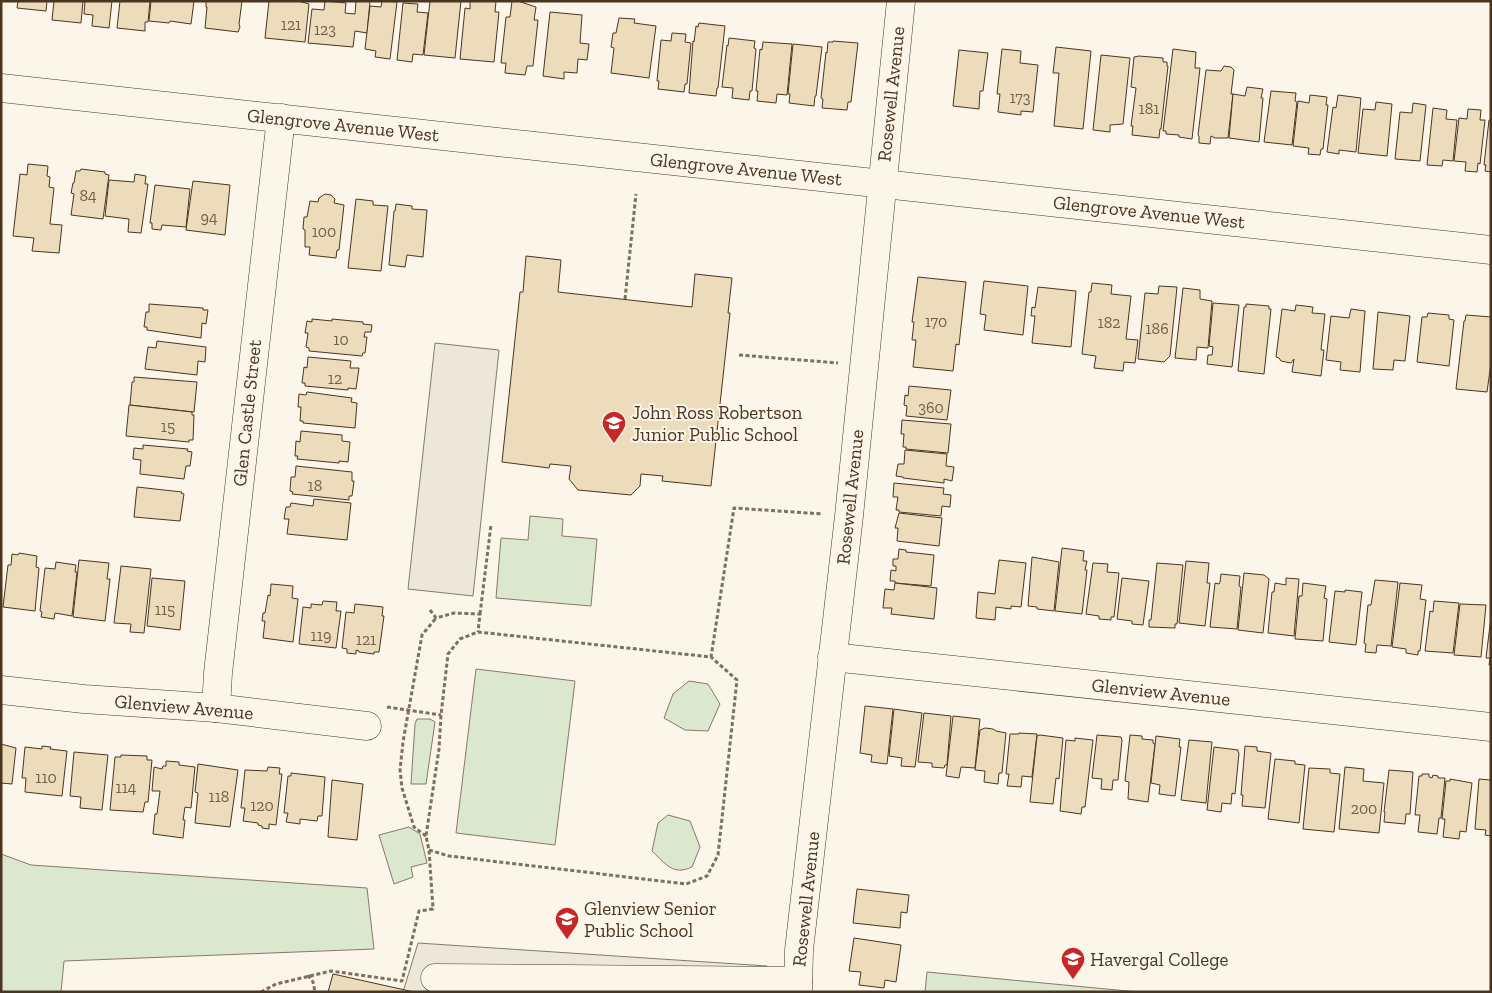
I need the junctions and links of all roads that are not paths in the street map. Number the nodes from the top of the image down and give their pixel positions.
1 (901, 1) edge
2 (1, 88) edge
3 (280, 118) junction
4 (882, 183) junction
5 (1491, 250) edge
6 (832, 658) junction
7 (1, 690) edge
8 (216, 708) junction
9 (373, 716) road end
10 (1491, 728) edge
11 (435, 978) dead end
12 (798, 986) edge

1 - 4 street, Rosewell Avenue
2 - 3 street, Glengrove Avenue West
3 - 4 street, Glengrove Avenue West
3 - 8 street, Glen Castle Street
4 - 5 street, Glengrove Avenue West
4 - 6 street, Rosewell Avenue
6 - 10 street, Glenview Avenue
6 - 12 street, Rosewell Avenue
7 - 8 street, Glenview Avenue
8 - 9 street, Glenview Avenue
11 - 12 street

